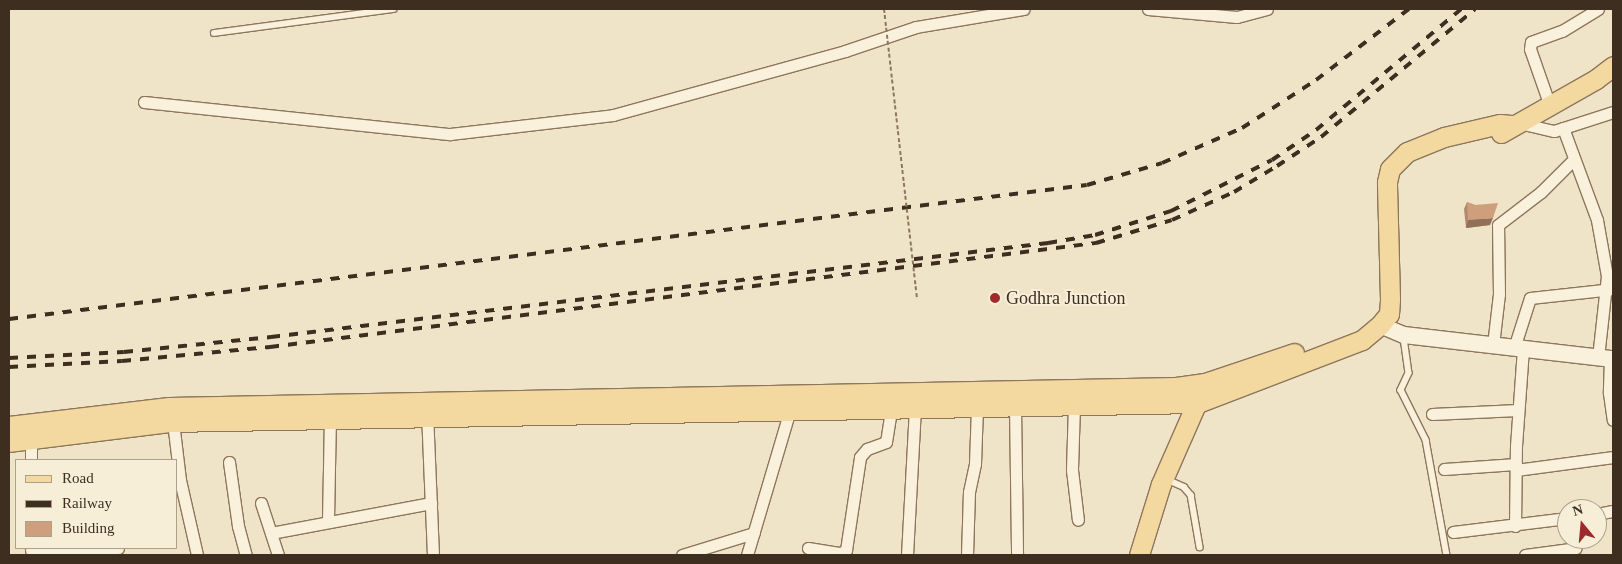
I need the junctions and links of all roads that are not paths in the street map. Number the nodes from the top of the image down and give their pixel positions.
1 (393, 9) edge
2 (1023, 9) edge
3 (1148, 9) edge
4 (1153, 9) edge
5 (1267, 9) edge
6 (1598, 9) edge
7 (214, 34) dead end
8 (1613, 66) edge
9 (144, 102) dead end
10 (1550, 106) junction
11 (1613, 112) edge
12 (1515, 124) junction
13 (1563, 128) junction
14 (1574, 159) junction
15 (1610, 289) edge
16 (1376, 328) junction
17 (1404, 335) junction
18 (1493, 345) junction
19 (1519, 348) junction
20 (1607, 358) edge
21 (1204, 384) junction
22 (1175, 395) junction
23 (791, 403) junction
24 (1198, 403) junction
25 (1074, 405) junction
26 (1015, 406) junction
27 (976, 407) junction
28 (915, 408) junction
29 (891, 409) junction
30 (427, 410) junction
31 (1518, 410) junction
32 (1613, 413) edge
33 (1432, 414) dead end
34 (330, 419) junction
35 (173, 422) junction
36 (9, 426) edge
37 (31, 431) junction
38 (9, 442) edge
39 (1178, 446) junction
40 (1613, 457) edge
41 (31, 459) edge
42 (177, 459) edge
43 (229, 462) dead end
44 (178, 463) edge
45 (1516, 467) junction
46 (1444, 469) dead end
47 (1164, 478) junction
48 (261, 503) dead end
49 (431, 503) junction
50 (328, 520) junction
51 (1078, 520) dead end
52 (1557, 520) edge
53 (1515, 526) junction
54 (1453, 532) dead end
55 (270, 533) junction
56 (754, 533) junction
57 (1200, 547) dead end
58 (808, 548) dead end
59 (66, 549) edge
60 (1563, 549) edge
61 (31, 551) edge
62 (197, 555) edge
63 (246, 555) edge
64 (278, 555) edge
65 (433, 555) edge
66 (686, 555) edge
67 (747, 555) edge
68 (907, 555) edge
69 (967, 555) edge
70 (1017, 555) edge
71 (1139, 555) edge
72 (1447, 555) edge
73 (1525, 555) edge

1 - 7 lane
2 - 9 street
3 - 4 street
4 - 5 street
6 - 10 street
8 - 10 main road
10 - 12 main road
11 - 13 street
12 - 13 street
12 - 16 main road
13 - 14 street
14 - 15 street
14 - 18 street
15 - 19 street
15 - 20 street
16 - 17 street
16 - 21 main road
16 - 24 main road
17 - 18 street
17 - 72 lane
18 - 19 street
19 - 20 street
19 - 31 street
20 - 32 street
21 - 22 main road
21 - 24 main road
22 - 23 main road
22 - 24 main road
22 - 25 main road
22 - 39 main road
23 - 29 main road
23 - 30 main road
23 - 56 street
24 - 39 main road
25 - 26 main road
25 - 51 street
26 - 27 main road
26 - 70 street
27 - 28 main road
27 - 69 street
28 - 29 main road
28 - 68 street
29 - 58 street
30 - 34 main road
30 - 37 main road
30 - 49 street
31 - 33 street
31 - 45 street
34 - 35 main road
34 - 50 street
35 - 37 main road
35 - 42 street
36 - 37 main road
37 - 38 main road
37 - 41 street
39 - 47 main road
40 - 45 street
43 - 63 street
44 - 62 street
45 - 46 street
45 - 53 street
47 - 57 lane
47 - 71 main road
48 - 55 street
49 - 50 street
49 - 65 street
50 - 55 street
52 - 53 street
53 - 54 street
55 - 64 street
56 - 66 street
56 - 67 street
59 - 61 street
60 - 73 street

